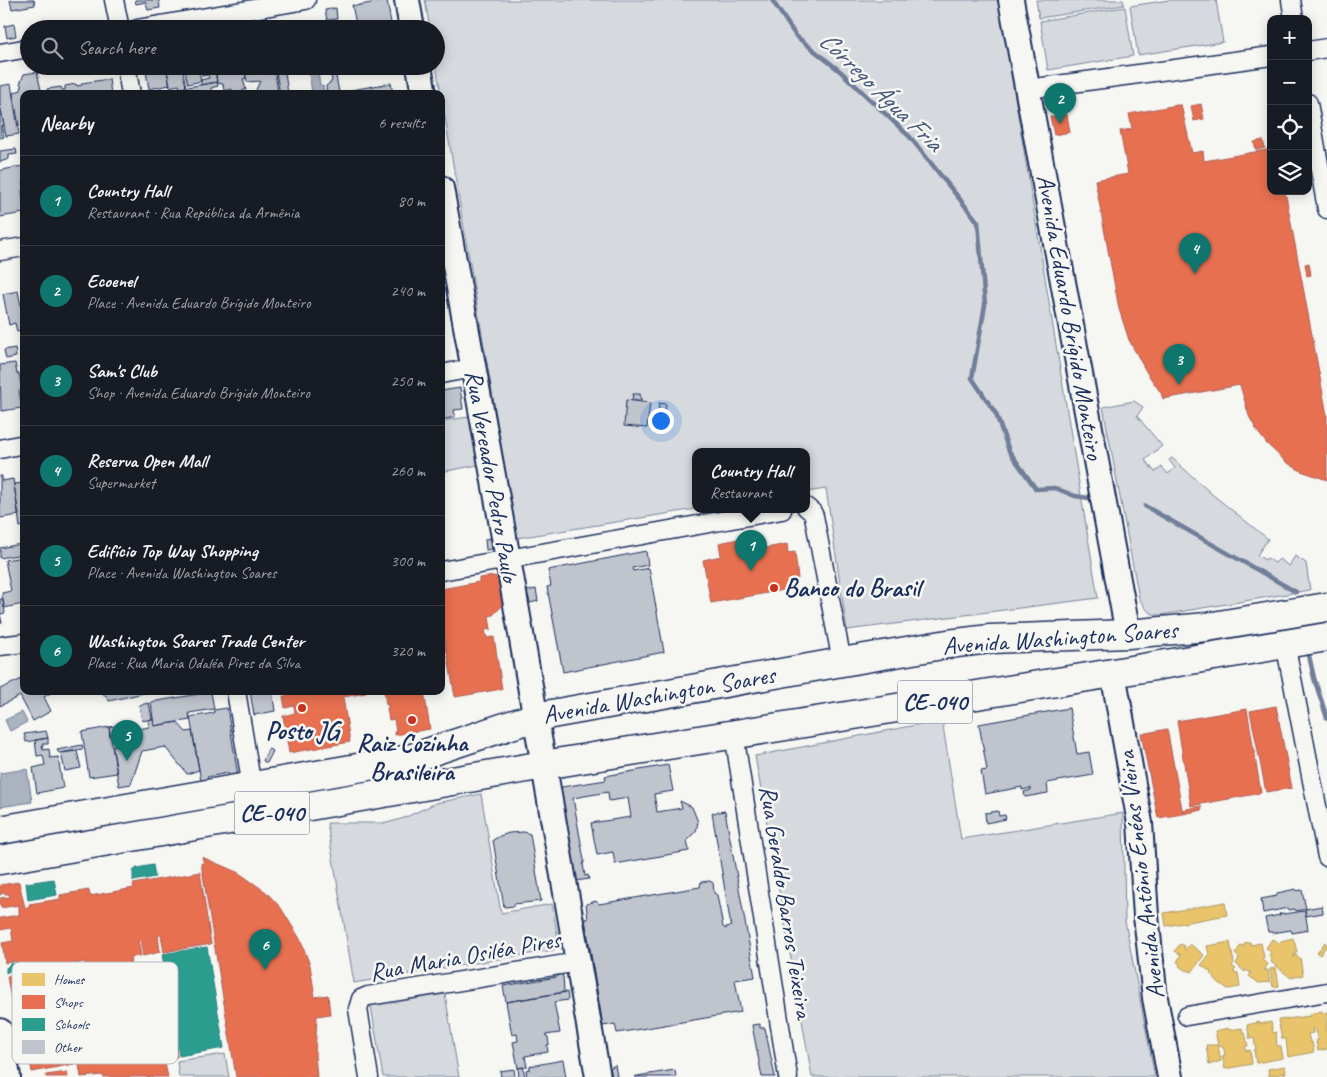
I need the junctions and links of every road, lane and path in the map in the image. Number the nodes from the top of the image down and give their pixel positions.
1 (114, 0) edge
2 (306, 0) edge
3 (407, 0) edge
4 (1011, 0) edge
5 (1291, 0) edge
6 (1293, 15) edge
7 (118, 20) edge
8 (189, 20) edge
9 (410, 20) edge
10 (1327, 48) edge
11 (20, 50) edge
12 (1312, 50) edge
13 (0, 53) edge
14 (1267, 57) edge
15 (128, 75) edge
16 (421, 75) edge
17 (1028, 89) junction
18 (130, 90) edge
19 (423, 90) edge
20 (1308, 105) edge
21 (1326, 198) edge
22 (445, 210) edge
23 (20, 247) edge
24 (0, 251) edge
25 (473, 368) junction
26 (445, 373) edge
27 (20, 445) edge
28 (0, 448) edge
29 (810, 510) edge
30 (766, 513) edge
31 (508, 560) junction
32 (445, 570) edge
33 (1308, 610) edge
34 (1128, 634) junction
35 (1327, 637) edge
36 (20, 643) edge
37 (1286, 643) junction
38 (0, 646) edge
39 (842, 662) junction
40 (1113, 673) junction
41 (237, 695) edge
42 (535, 716) junction
43 (734, 734) junction
44 (544, 765) junction
45 (252, 787) junction
46 (0, 830) edge
47 (1327, 857) edge
48 (0, 860) edge
49 (578, 962) junction
50 (1327, 992) edge
51 (1187, 1016) dead end
52 (0, 1030) edge
53 (8, 1077) edge
54 (368, 1077) edge
55 (598, 1077) edge
56 (788, 1077) edge
57 (1170, 1077) edge

1 - 7 street
2 - 8 street
3 - 9 street
4 - 17 street, Avenida Eduardo Brígido Monteiro
5 - 6 street
10 - 12 street
11 - 13 street
14 - 17 street
15 - 18 street
16 - 19 street
17 - 34 street, Avenida Eduardo Brígido Monteiro
20 - 21 street
22 - 25 street, Rua Vereador Pedro Paulo
23 - 24 street
25 - 26 street
25 - 31 street, Rua Vereador Pedro Paulo
27 - 28 street
29 - 39 street
30 - 31 street
31 - 32 street
31 - 42 street, Rua Vereador Pedro Paulo
33 - 34 highway, Avenida Washington Soares / CE-040
34 - 39 highway, Avenida Washington Soares / CE-040
35 - 37 highway, Avenida Washington Soares / CE-040
36 - 38 street
37 - 40 highway, Avenida Washington Soares / CE-040
37 - 47 street
39 - 42 highway, Avenida Washington Soares / CE-040
40 - 43 highway, Avenida Washington Soares / CE-040
40 - 57 street, Avenida Antônio Enéas Vieira
41 - 45 street
42 - 44 street, Rua Vereador Pedro Paulo
42 - 45 highway, Avenida Washington Soares / CE-040
43 - 44 highway, Avenida Washington Soares / CE-040
43 - 56 street, Rua Geraldo Barros Teixeira
44 - 48 highway, Avenida Washington Soares / CE-040
44 - 49 street, Rua Vereador Pedro Paulo
45 - 46 highway, Avenida Washington Soares / CE-040
49 - 54 street, Rua Maria Osiléa Pires
49 - 55 street, Rua Vereador Pedro Paulo
50 - 51 street
52 - 53 street

